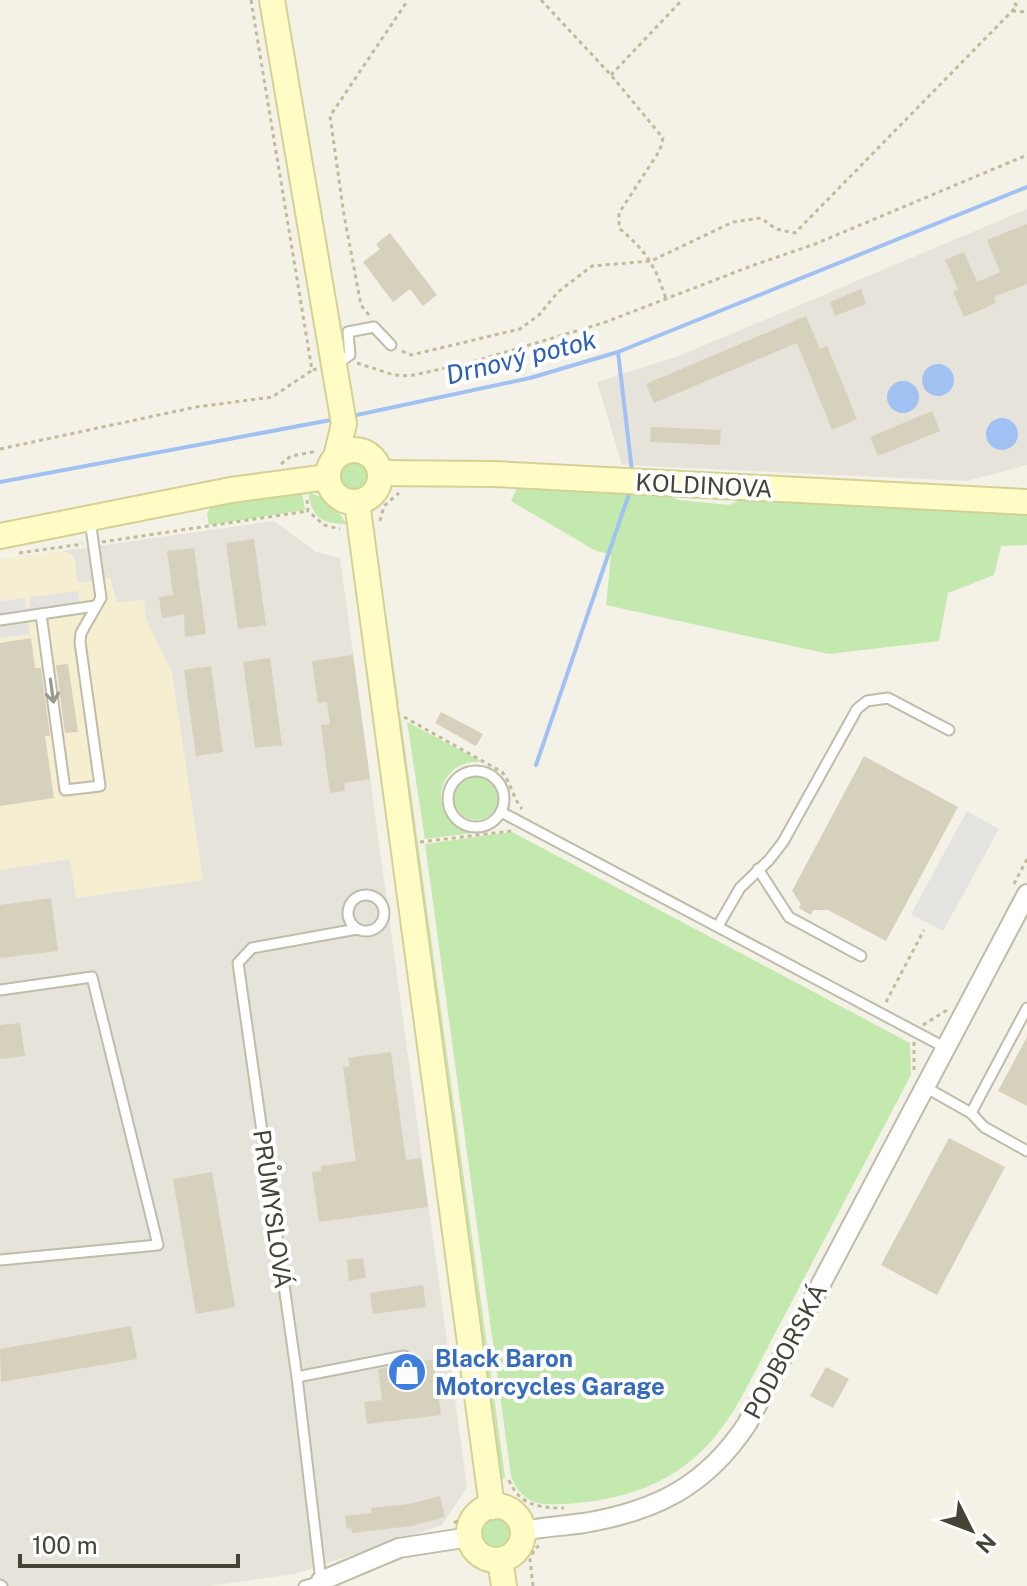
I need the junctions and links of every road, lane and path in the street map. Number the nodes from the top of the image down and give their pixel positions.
1 (251, 0) edge
2 (272, 0) edge
3 (408, 0) edge
4 (541, 0) edge
5 (682, 0) edge
6 (1012, 0) edge
7 (1012, 11) junction
8 (1027, 12) edge
9 (611, 75) junction
10 (1027, 155) edge
11 (651, 261) junction
12 (666, 299) junction
13 (374, 327) junction
14 (391, 345) joint
15 (327, 373) junction
16 (349, 435) junction
17 (0, 449) edge
18 (332, 467) junction
19 (392, 474) junction
20 (357, 502) junction
21 (1027, 502) edge
22 (308, 511) dead end
23 (89, 517) junction
24 (379, 522) dead end
25 (6, 545) edge
26 (95, 606) junction
27 (41, 614) junction
28 (0, 620) edge
29 (404, 717) dead end
30 (949, 730) dead end
31 (523, 811) dead end
32 (501, 812) junction
33 (517, 832) dead end
34 (420, 842) dead end
35 (1027, 859) edge
36 (758, 869) junction
37 (1020, 890) edge
38 (718, 926) junction
39 (357, 929) junction
40 (924, 930) dead end
41 (861, 956) dead end
42 (0, 990) edge
43 (886, 1002) dead end
44 (1027, 1008) edge
45 (948, 1010) dead end
46 (919, 1032) junction
47 (946, 1048) junction
48 (920, 1080) junction
49 (971, 1113) junction
50 (1027, 1151) edge
51 (0, 1260) edge
52 (404, 1356) dead end
53 (297, 1377) junction
54 (496, 1491) junction
55 (568, 1508) dead end
56 (537, 1522) junction
57 (446, 1527) dead end
58 (470, 1537) junction
59 (500, 1560) junction
60 (315, 1584) edge
61 (504, 1586) edge
62 (533, 1586) edge

1 - 15 path
2 - 15 main road
3 - 13 path
4 - 9 path
5 - 9 path
6 - 7 path
7 - 8 path
7 - 11 path
9 - 11 path
10 - 12 path
11 - 12 path
11 - 14 path
12 - 15 path
13 - 14 lane
13 - 15 lane
15 - 16 main road
15 - 17 path
16 - 18 main road
16 - 19 main road
18 - 20 main road
18 - 23 main road
19 - 20 main road
19 - 21 main road, KOLDINOVA
19 - 24 path
20 - 54 main road
22 - 25 path
23 - 25 main road
23 - 26 lane
26 - 27 lane
27 -> 26 lane
27 - 28 lane
29 - 31 path
30 - 36 lane
32 - 32 lane
32 - 38 lane
33 - 34 path
35 - 37 path
36 - 38 lane
36 - 41 lane
37 - 47 street, PODBORSKÁ
38 - 46 lane
39 - 39 lane
39 - 53 lane, PRŮMYSLOVÁ
40 - 43 path
42 - 51 lane
44 - 49 lane
45 - 46 path
46 - 47 lane
46 - 48 path
47 - 48 street, PODBORSKÁ
48 - 49 lane
48 - 56 street, PODBORSKÁ
49 - 50 lane
52 - 53 lane
53 - 60 lane, PRŮMYSLOVÁ
54 - 56 main road
54 - 57 path
54 - 58 main road
55 - 56 path
56 - 59 main road
56 - 62 path
58 - 59 main road
58 - 60 street, PRŮMYSLOVÁ
59 - 61 main road

